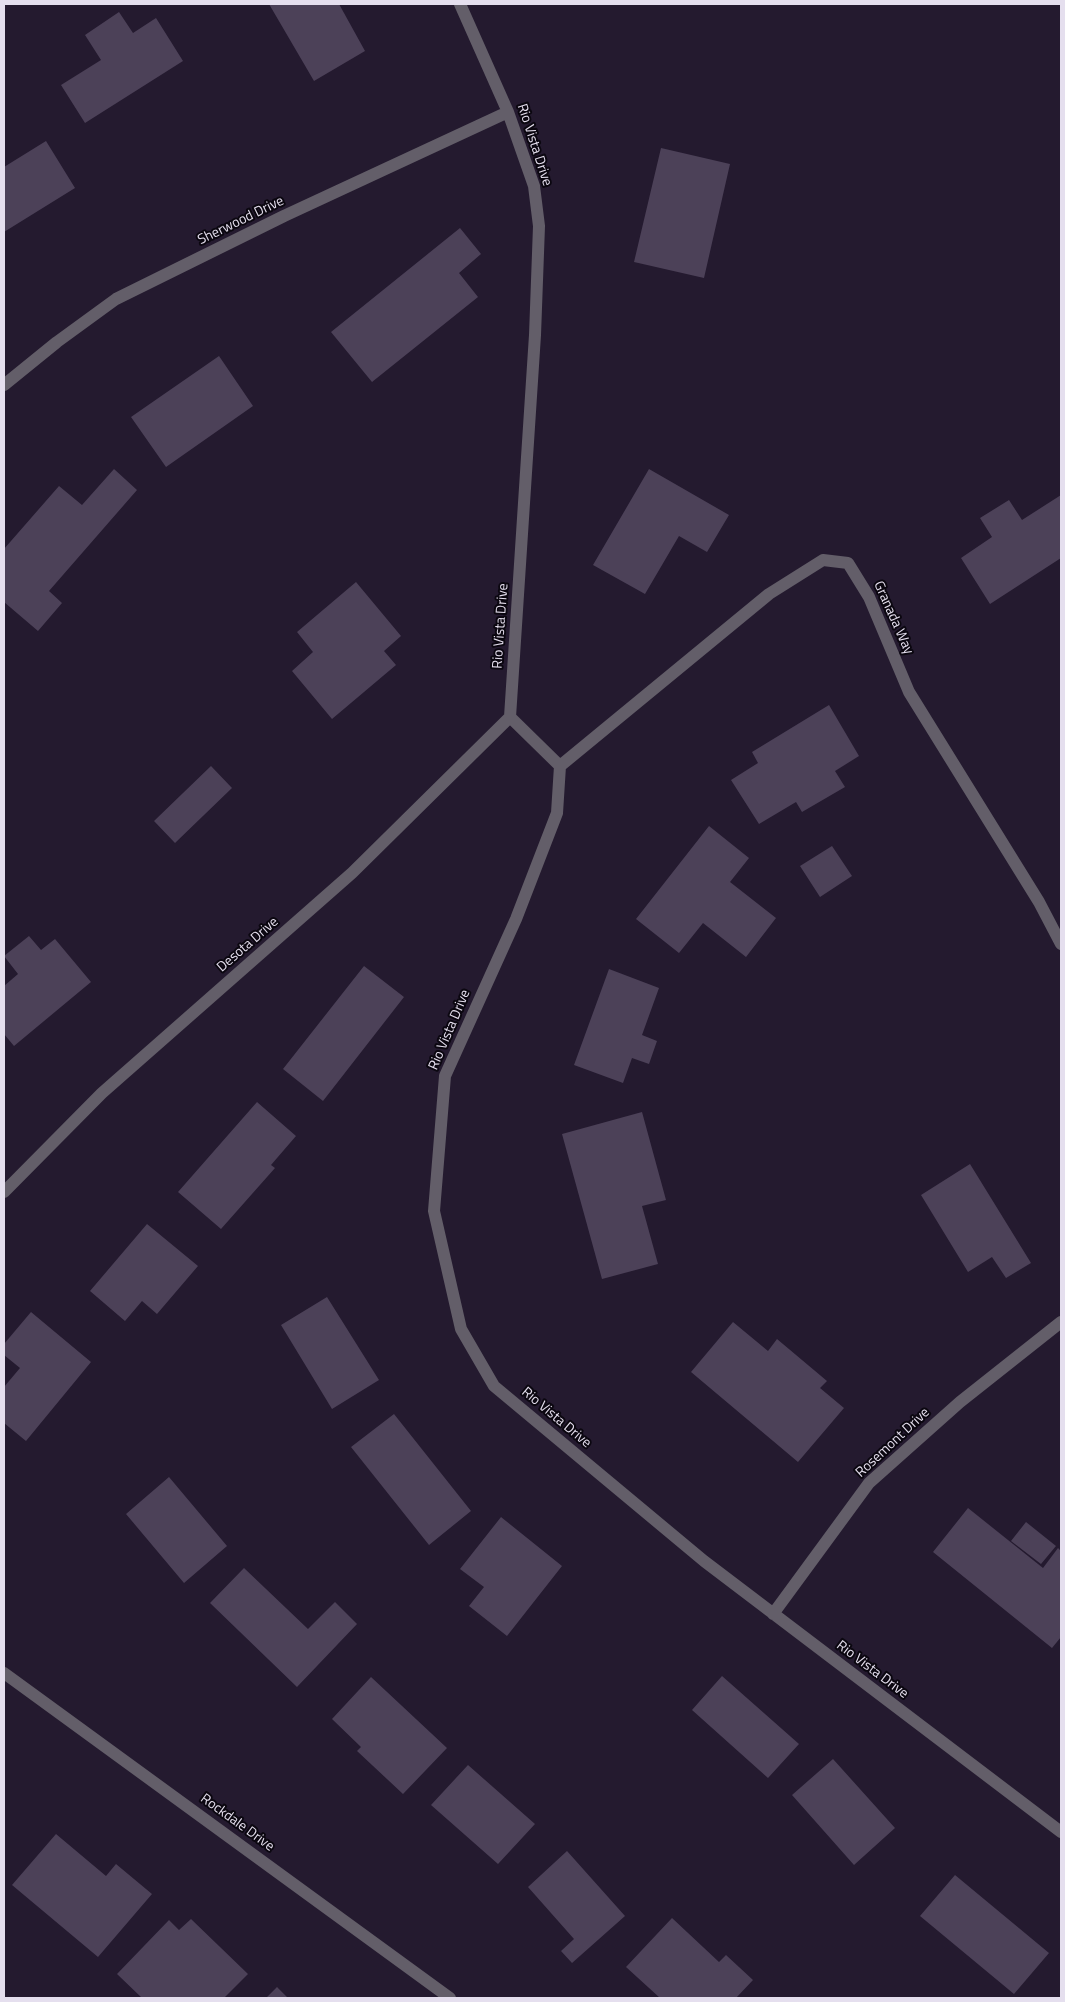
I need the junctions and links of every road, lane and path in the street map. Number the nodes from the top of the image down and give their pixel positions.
1 (460, 4) edge
2 (508, 112) junction
3 (4, 385) edge
4 (510, 717) junction
5 (560, 766) junction
6 (1061, 944) edge
7 (4, 1192) edge
8 (1061, 1322) edge
9 (773, 1614) junction
10 (4, 1673) edge
11 (1061, 1832) edge
12 (450, 1998) edge

1 - 2 street, Rio Vista Drive
2 - 3 street, Sherwood Drive
2 - 4 street, Rio Vista Drive
4 - 5 street
4 - 7 street, Desota Drive
5 - 6 street, Granada Way
5 - 9 street, Rio Vista Drive
8 - 9 street, Rosemont Drive
9 - 11 street, Rio Vista Drive
10 - 12 street, Rockdale Drive

